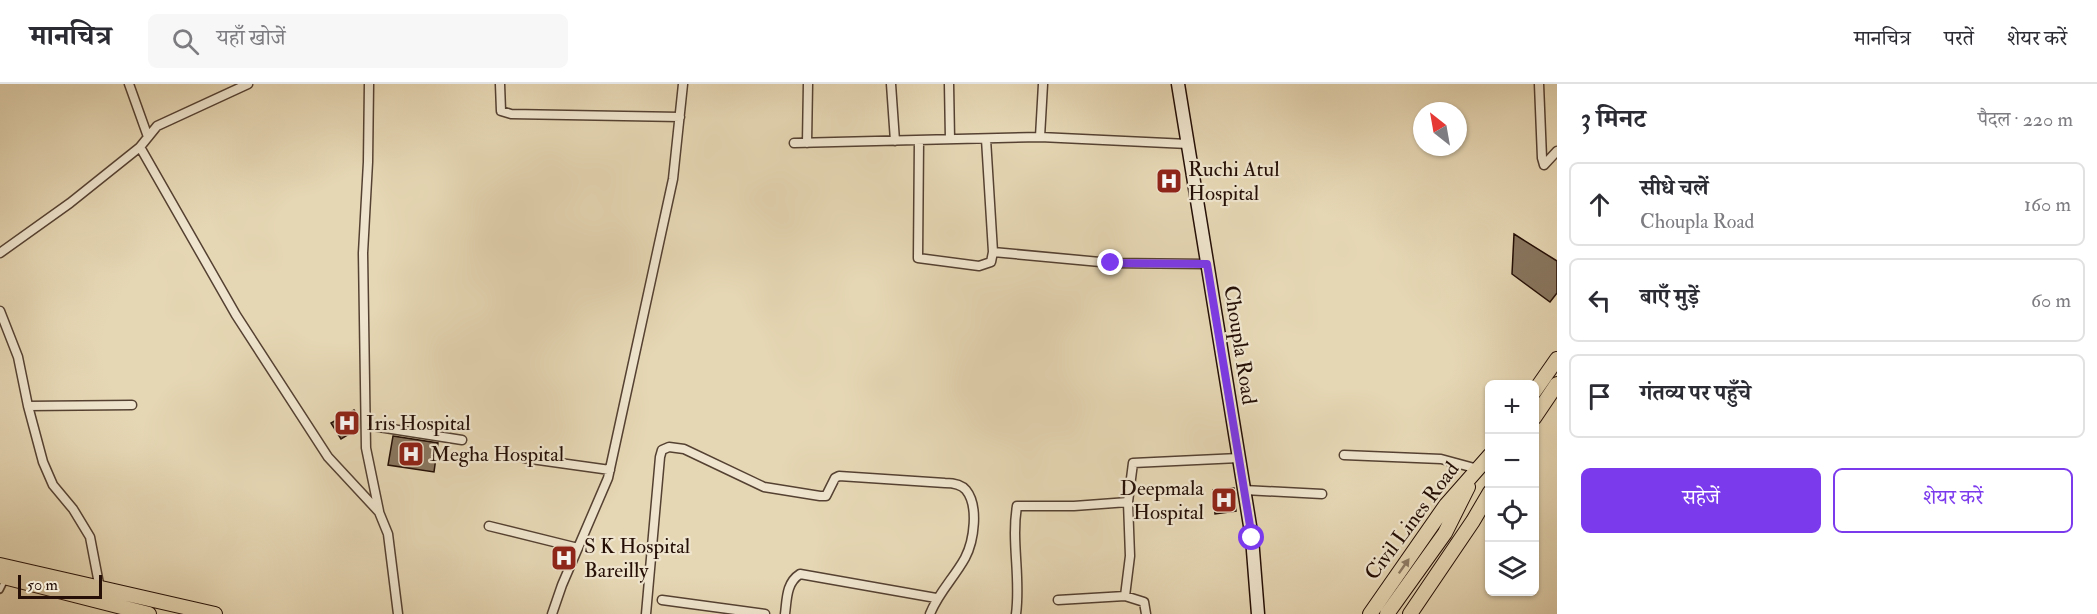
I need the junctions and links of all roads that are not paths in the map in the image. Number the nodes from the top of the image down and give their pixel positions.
1 (129, 84) edge
2 (248, 84) edge
3 (369, 84) edge
4 (500, 84) edge
5 (683, 84) edge
6 (808, 84) edge
7 (891, 84) edge
8 (950, 84) edge
9 (1043, 84) edge
10 (1178, 84) edge
11 (1539, 84) edge
12 (680, 117) junction
13 (148, 137) junction
14 (1040, 137) junction
15 (986, 139) junction
16 (919, 140) junction
17 (950, 140) junction
18 (895, 141) junction
19 (794, 143) dead end
20 (807, 143) junction
21 (1188, 144) junction
22 (140, 147) junction
23 (1557, 151) edge
24 (993, 252) junction
25 (0, 253) edge
26 (1207, 264) junction
27 (0, 311) edge
28 (1557, 359) edge
29 (1557, 384) edge
30 (1539, 385) edge
31 (132, 405) dead end
32 (28, 406) junction
33 (1539, 411) edge
34 (366, 425) junction
35 (462, 440) dead end
36 (1344, 455) dead end
37 (524, 458) dead end
38 (1239, 459) junction
39 (1485, 461) edge
40 (1478, 469) junction
41 (610, 470) junction
42 (1244, 490) junction
43 (1323, 494) dead end
44 (1485, 495) edge
45 (1485, 499) edge
46 (1128, 502) junction
47 (380, 512) junction
48 (489, 526) dead end
49 (1445, 533) junction
50 (578, 548) junction
51 (3, 575) edge
52 (100, 589) junction
53 (1125, 596) junction
54 (936, 598) junction
55 (662, 600) dead end
56 (1058, 600) dead end
57 (149, 614) edge
58 (215, 614) edge
59 (398, 614) edge
60 (552, 614) edge
61 (646, 614) edge
62 (765, 614) edge
63 (785, 614) edge
64 (930, 614) edge
65 (1016, 614) edge
66 (1146, 614) edge
67 (1258, 614) edge
68 (1370, 614) edge
69 (1387, 614) edge
70 (1410, 614) edge

1 - 13 street
2 - 13 street
3 - 34 street
4 - 12 street
5 - 12 street
6 - 20 street
7 - 18 street
8 - 17 street
9 - 14 street
10 - 21 main road, Choupla Road
11 - 23 street
12 - 41 street
13 - 22 street
14 - 15 street
14 - 21 street
15 - 17 street
15 - 24 street
16 - 17 street
16 - 18 street
16 - 24 street
18 - 20 street
19 - 20 street
21 - 26 main road, Choupla Road
22 - 25 street
22 - 47 street
24 - 26 street
26 - 38 main road, Choupla Road
27 - 32 street
28 - 30 main road
29 - 33 main road
31 - 32 street
32 - 52 street
34 - 35 street
34 - 47 street
36 - 40 street
37 - 41 street
38 - 42 main road, Choupla Road
38 - 46 street
39 - 40 main road, Civil Lines Road
40 - 49 main road
68 -> 40 main road, Civil Lines Road
41 - 50 street
42 - 43 street
42 - 67 main road, Choupla Road
44 - 49 main road
45 - 70 main road
46 - 53 street
46 - 65 street
47 - 59 street
48 - 50 street
49 - 69 main road
50 - 60 street
51 - 52 main road
51 - 57 main road
52 - 58 main road
53 - 56 street
53 - 66 street
54 - 61 street
54 - 63 street
54 - 64 street
55 - 62 street

